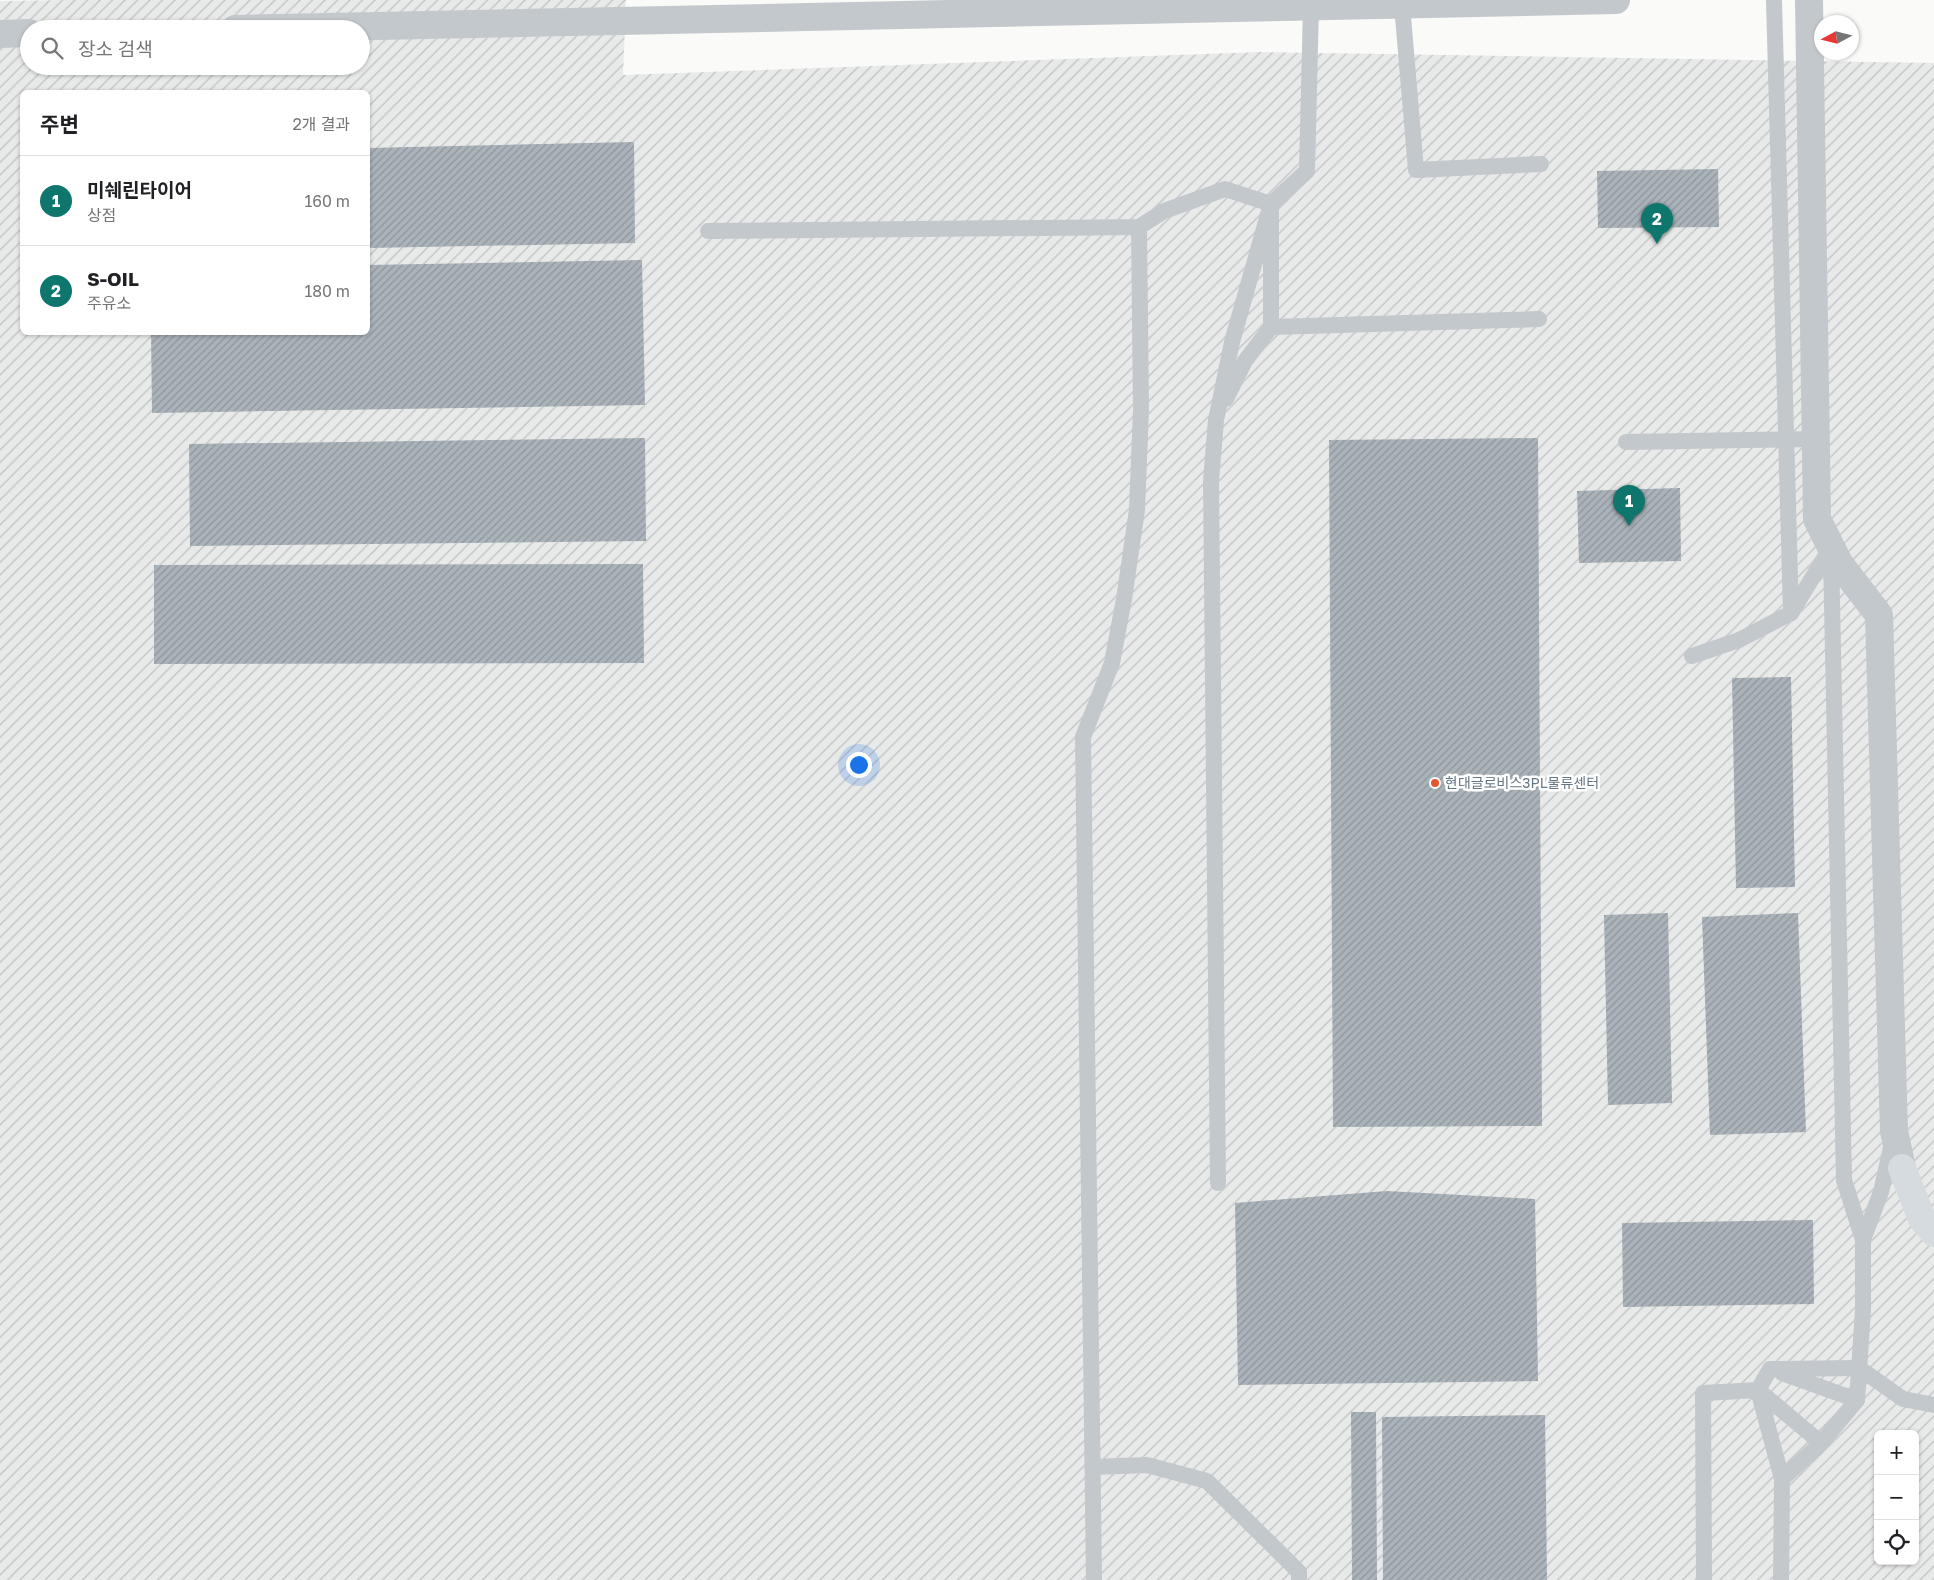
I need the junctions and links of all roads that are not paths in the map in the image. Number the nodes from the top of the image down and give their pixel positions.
1 (1616, 0) edge
2 (1774, 0) edge
3 (1810, 0) edge
4 (1402, 5) junction
5 (1311, 6) junction
6 (370, 26) edge
7 (20, 33) edge
8 (0, 34) edge
9 (1541, 164) dead end
10 (1271, 204) junction
11 (1139, 227) junction
12 (708, 231) dead end
13 (1539, 320) dead end
14 (1270, 327) junction
15 (1232, 342) junction
16 (1216, 420) junction
17 (1816, 439) junction
18 (1786, 440) junction
19 (1626, 442) dead end
20 (1831, 548) junction
21 (1791, 613) junction
22 (1692, 656) dead end
23 (1894, 1131) junction
24 (1902, 1168) joint
25 (1218, 1183) dead end
26 (1934, 1233) edge
27 (1863, 1240) junction
28 (1859, 1368) junction
29 (1770, 1369) junction
30 (1758, 1390) junction
31 (1858, 1400) junction
32 (1934, 1405) edge
33 (1821, 1443) junction
34 (1093, 1467) junction
35 (1782, 1479) junction
36 (1094, 1580) edge
37 (1299, 1580) edge
38 (1704, 1580) edge
39 (1781, 1580) edge

1 - 4 street
2 - 18 lane
3 - 17 street
4 - 5 street
4 - 9 lane
5 - 6 street
5 - 10 lane
7 - 8 street
10 - 11 lane
10 - 14 lane
10 - 15 lane
11 - 12 lane
11 - 34 lane
13 - 14 lane
14 - 15 lane
14 - 16 lane
15 - 16 lane
16 - 25 lane
17 - 18 lane
17 - 20 street
18 - 19 lane
18 - 21 lane
20 - 21 lane
20 - 23 street
20 - 27 lane
21 - 22 lane
23 - 24 street
23 - 27 lane
24 - 26 highway
27 - 28 lane
28 - 29 lane
28 - 31 lane
28 - 32 lane
29 - 30 lane
29 - 31 lane
30 - 33 lane
30 - 35 lane
30 - 38 lane
31 - 33 lane
33 - 35 lane
34 - 36 lane
34 - 37 lane
35 - 39 lane

